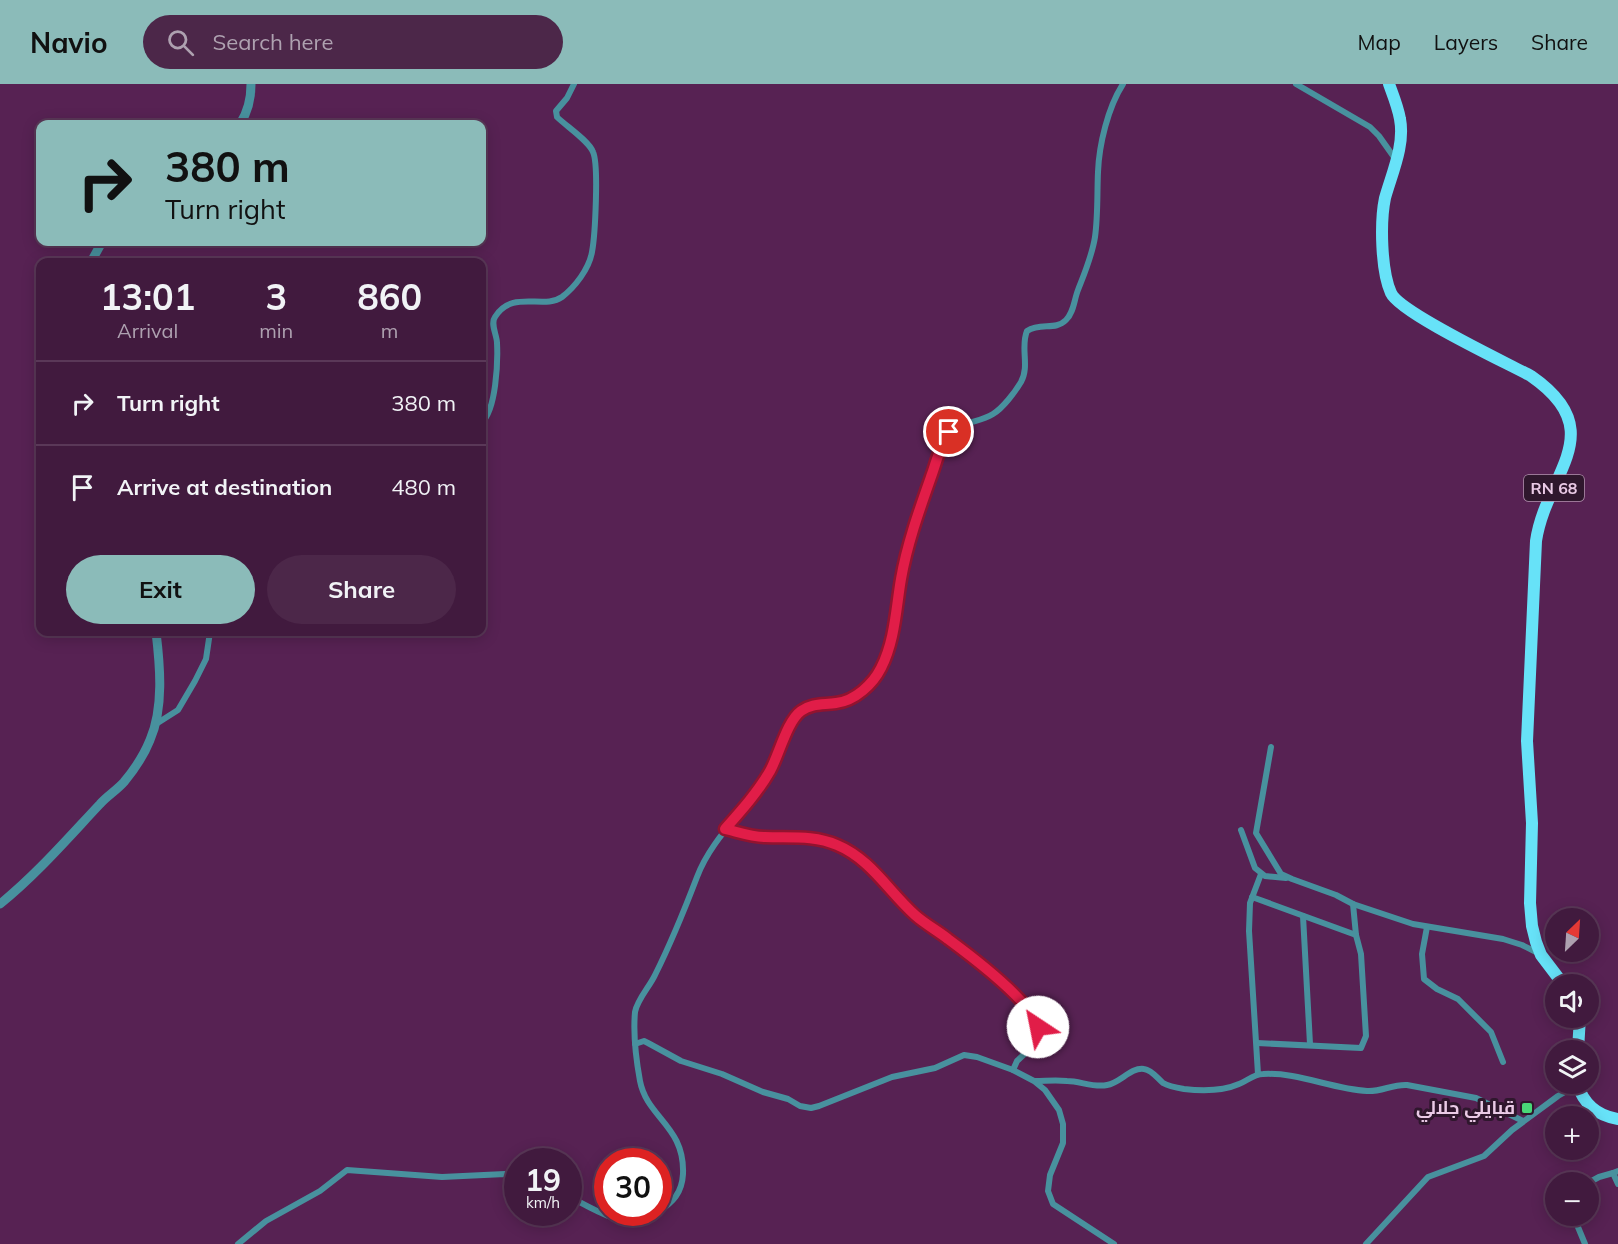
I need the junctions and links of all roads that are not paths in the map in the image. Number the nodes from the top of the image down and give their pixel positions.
1 (251, 84) edge
2 (574, 84) edge
3 (1123, 84) edge
4 (1296, 84) edge
5 (1389, 84) edge
6 (242, 120) edge
7 (1396, 161) junction
8 (486, 417) edge
9 (156, 636) edge
10 (209, 636) edge
11 (155, 724) junction
12 (1271, 747) dead end
13 (725, 829) junction
14 (1241, 830) dead end
15 (1261, 874) junction
16 (1292, 879) junction
17 (1252, 897) junction
18 (0, 903) edge
19 (1353, 904) junction
20 (1304, 916) junction
21 (1427, 927) junction
22 (1356, 935) junction
23 (1541, 955) junction
24 (1555, 974) edge
25 (1257, 1043) junction
26 (635, 1044) junction
27 (1310, 1044) junction
28 (1503, 1062) dead end
29 (1013, 1070) junction
30 (1258, 1074) junction
31 (1034, 1081) junction
32 (1561, 1094) edge
33 (1581, 1094) edge
34 (1618, 1119) edge
35 (1523, 1121) junction
36 (1616, 1172) edge
37 (504, 1174) edge
38 (1599, 1177) edge
39 (1618, 1184) edge
40 (672, 1203) edge
41 (1578, 1226) edge
42 (238, 1244) edge
43 (1114, 1244) edge
44 (1366, 1244) edge
45 (1585, 1244) edge

1 - 6 street
2 - 8 street
3 - 13 street
4 - 7 street
5 - 7 main road, RN 68
7 - 23 main road, RN 68
9 - 11 street
10 - 11 street
11 - 18 street
12 - 16 street
13 - 26 street
13 - 29 street
14 - 15 street
15 - 16 street
15 - 17 street
16 - 19 street
17 - 20 street
17 - 25 street
19 - 21 street
19 - 22 street
20 - 22 street
20 - 27 street
21 - 23 street
21 - 28 street
22 - 27 street
23 - 24 main road, RN 68
25 - 27 street
25 - 30 street
26 - 29 street
26 - 40 street
29 - 31 street
30 - 31 street
30 - 35 street
31 - 43 street
32 - 35 street
33 - 34 main road
35 - 44 street
36 - 38 street
36 - 39 street
37 - 42 street
41 - 45 street

